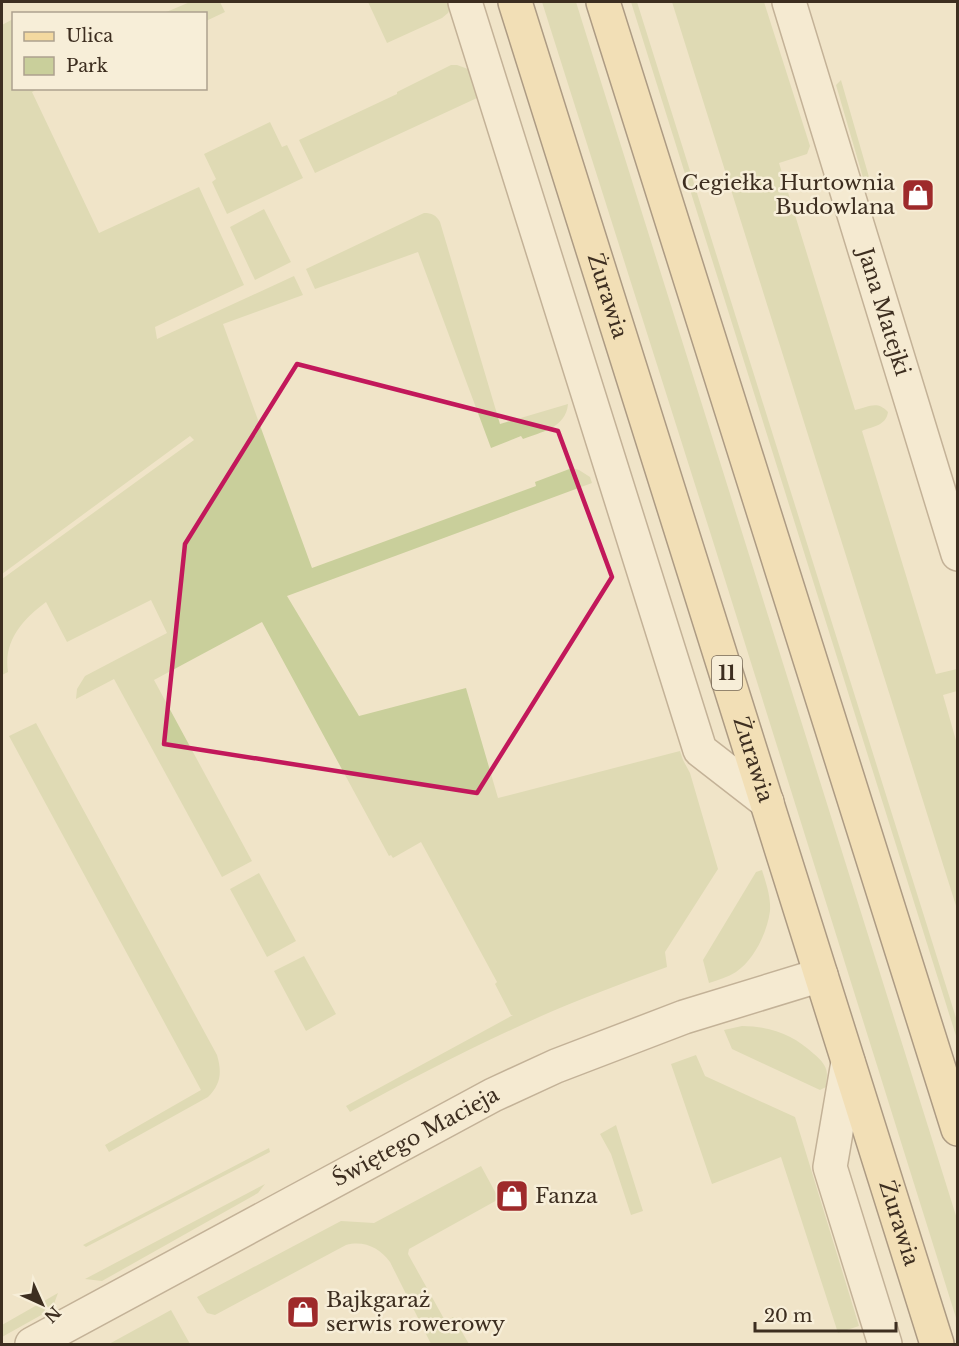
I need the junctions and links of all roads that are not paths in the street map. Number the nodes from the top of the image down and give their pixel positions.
1 (465, 2) edge
2 (516, 2) edge
3 (603, 2) edge
4 (789, 2) edge
5 (957, 554) edge
6 (767, 802) junction
7 (821, 975) junction
8 (848, 1062) junction
9 (957, 1130) edge
10 (32, 1344) edge
11 (885, 1344) edge
12 (937, 1344) edge

1 - 6 street
2 - 6 main road, Żurawia / 11
3 - 9 main road
4 - 5 street, Jana Matejki
6 - 7 main road, Żurawia / 11
7 - 8 main road, Żurawia / 11
7 - 10 street, Świętego Macieja
8 - 11 street
8 - 12 main road, Żurawia / 11

